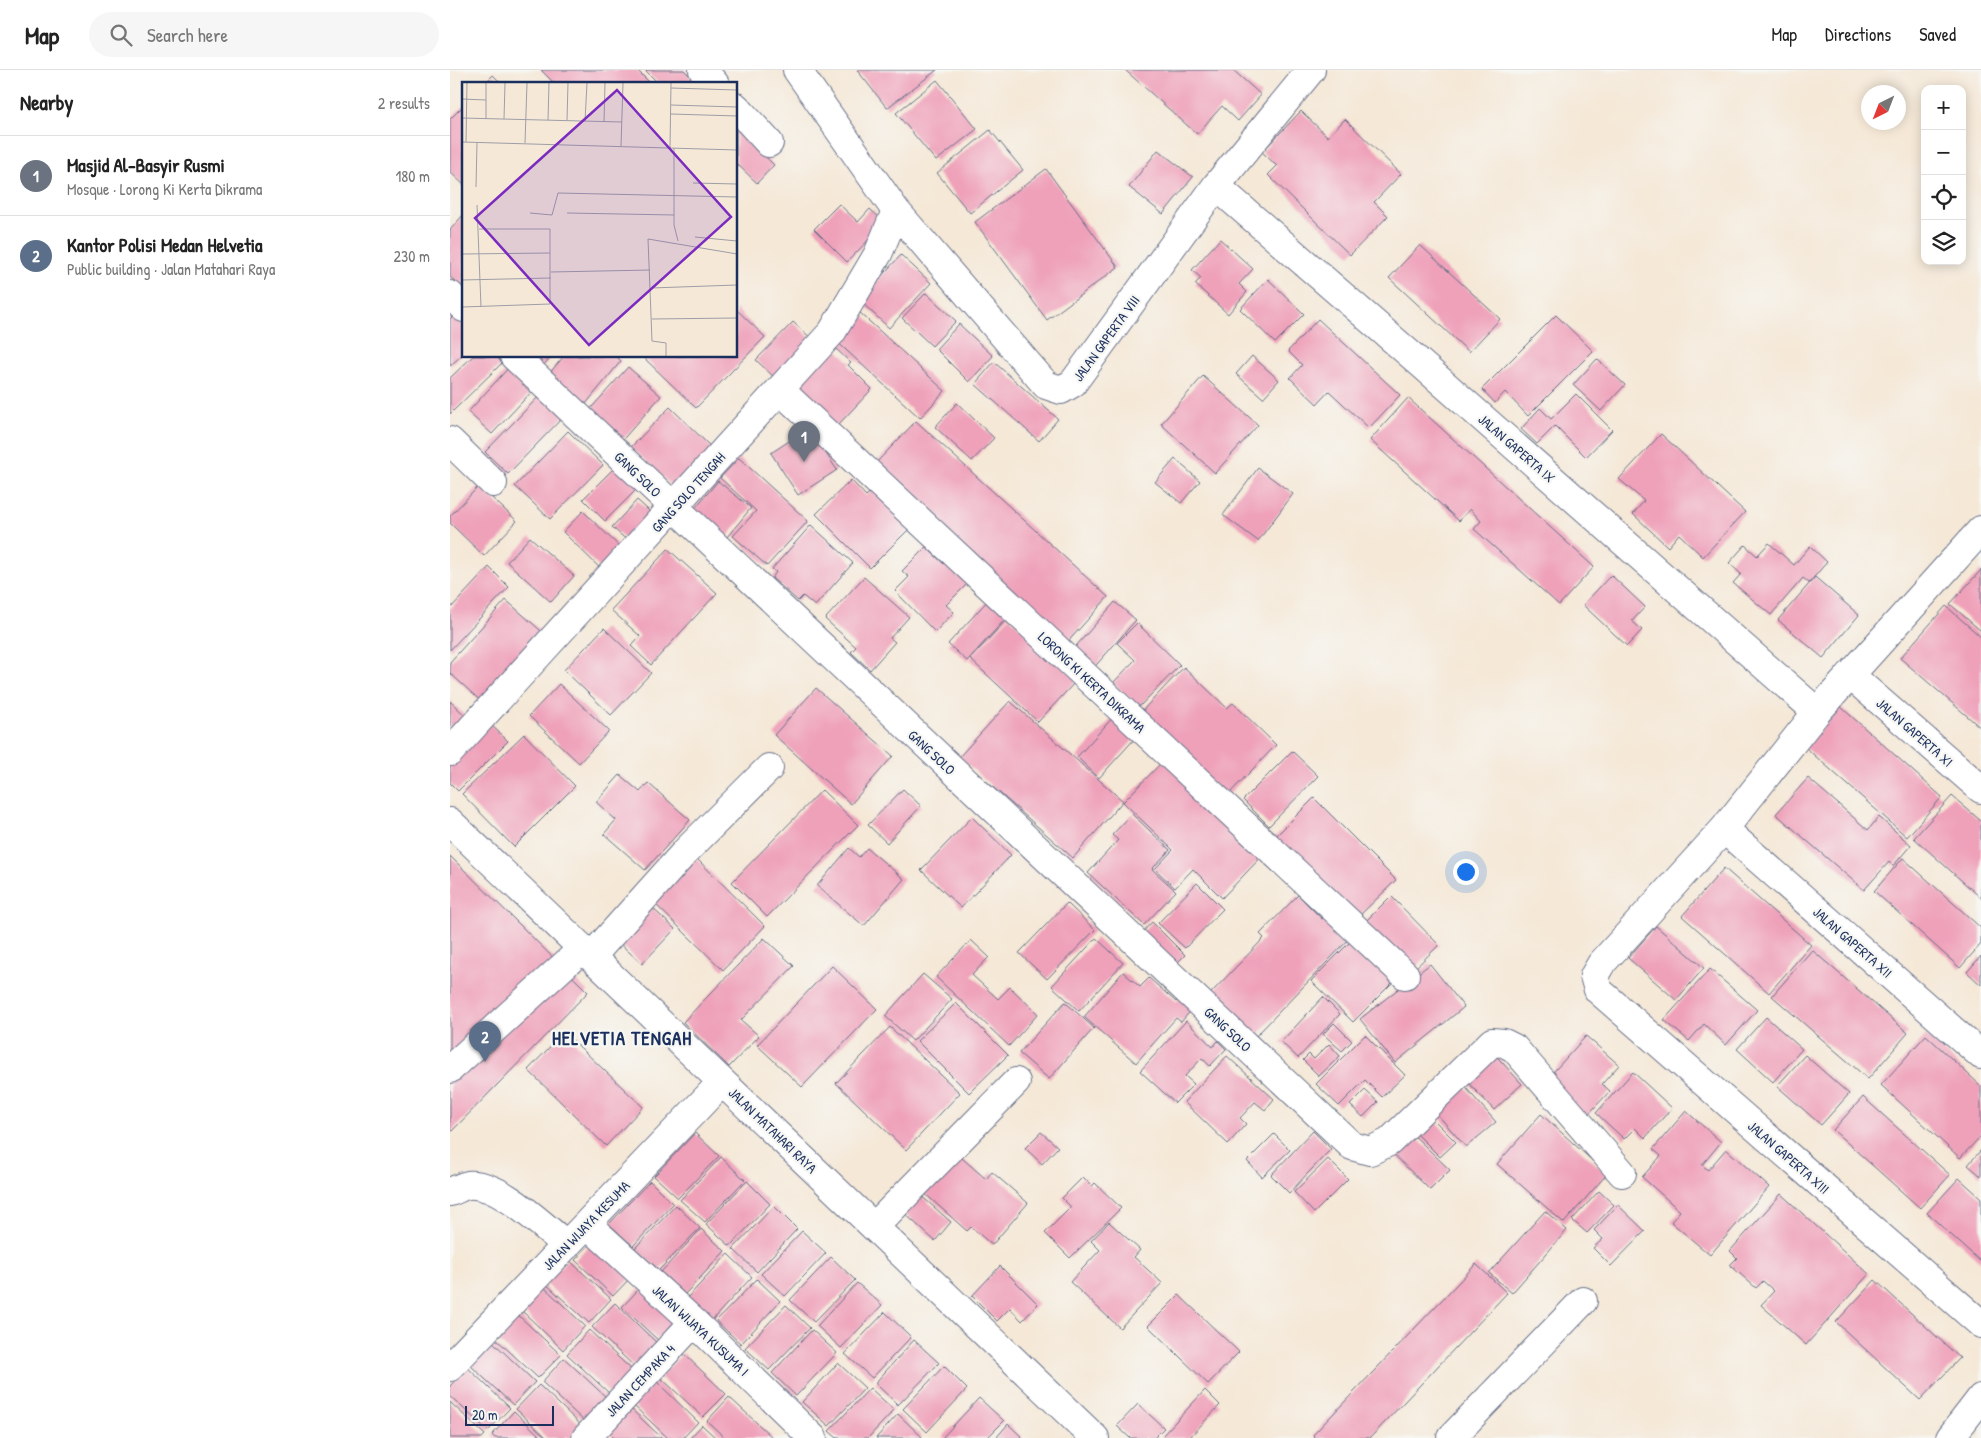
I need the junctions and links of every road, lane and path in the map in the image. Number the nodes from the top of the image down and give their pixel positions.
1 (703, 70) edge
2 (797, 70) edge
3 (1304, 72) edge
4 (713, 82) edge
5 (738, 109) edge
6 (769, 143) dead end
7 (1216, 186) junction
8 (896, 211) junction
9 (450, 295) edge
10 (462, 306) edge
11 (516, 358) edge
12 (780, 390) junction
13 (450, 441) edge
14 (493, 483) dead end
15 (673, 508) junction
16 (1981, 530) edge
17 (1850, 676) junction
18 (1817, 712) junction
19 (450, 752) edge
20 (769, 768) dead end
21 (1981, 789) edge
22 (450, 822) edge
23 (1724, 829) junction
24 (587, 953) junction
25 (1405, 975) dead end
26 (1981, 1055) edge
27 (450, 1069) edge
28 (722, 1082) junction
29 (1016, 1082) dead end
30 (1622, 1173) dead end
31 (450, 1192) edge
32 (587, 1224) junction
33 (874, 1227) junction
34 (567, 1245) junction
35 (1583, 1301) dead end
36 (694, 1322) junction
37 (1981, 1324) edge
38 (450, 1367) edge
39 (1981, 1398) edge
40 (801, 1434) edge
41 (586, 1438) edge
42 (1095, 1438) edge
43 (1451, 1438) edge
44 (1950, 1438) edge

1 - 4 street
2 - 8 street, JALAN GAPERTA VIII
3 - 7 street, JALAN GAPERTA VIII
5 - 6 street
7 - 8 street, JALAN GAPERTA VIII
7 - 18 street, JALAN GAPERTA IX
8 - 12 street, GANG SOLO TENGAH
9 - 10 street
11 - 15 street, GANG SOLO
12 - 15 street, GANG SOLO TENGAH
12 - 25 street, LORONG KI KERTA DIKRAMA
13 - 14 street
15 - 19 street, GANG SOLO TENGAH
15 - 30 street, GANG SOLO
16 - 17 street
17 - 18 street
17 - 21 street, JALAN GAPERTA XI
18 - 23 street
20 - 24 street
22 - 24 street, JALAN MATAHARI RAYA
23 - 26 street, JALAN GAPERTA XII
23 - 37 street, JALAN GAPERTA XIII
24 - 27 street
24 - 28 street, JALAN MATAHARI RAYA
28 - 32 street, JALAN WIJAYA KESUMA
28 - 33 street, JALAN MATAHARI RAYA
29 - 33 street
31 - 34 street
32 - 34 street, JALAN WIJAYA KESUMA
32 - 36 street, JALAN WIJAYA KUSUMA I
33 - 42 street, JALAN MATAHARI RAYA
34 - 38 street, JALAN WIJAYA KESUMA
35 - 43 street
36 - 40 street, JALAN WIJAYA KUSUMA I
36 - 41 street, JALAN CEMPAKA 4
39 - 44 street

